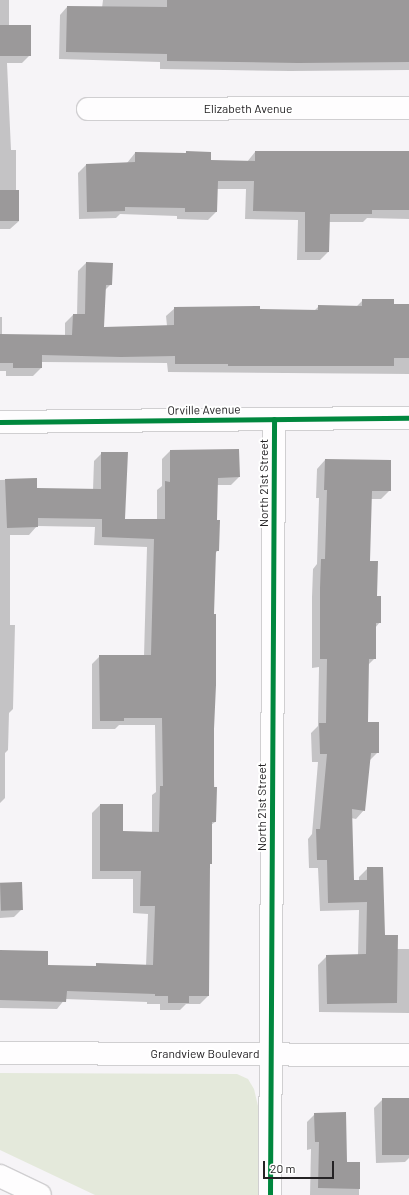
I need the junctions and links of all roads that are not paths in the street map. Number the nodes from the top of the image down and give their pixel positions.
1 (409, 108) edge
2 (88, 109) dead end
3 (409, 418) edge
4 (274, 419) junction
5 (0, 422) edge
6 (0, 1052) edge
7 (270, 1054) junction
8 (409, 1055) edge
9 (0, 1176) edge
10 (40, 1195) edge
11 (270, 1195) edge

1 - 2 street, Elizabeth Avenue
3 - 4 street, Orville Avenue
4 - 5 street, Orville Avenue
4 - 7 street, North 21st Street
6 - 7 street, Grandview Boulevard
7 - 8 street, Grandview Boulevard
7 - 11 street, North 21st Street
9 - 10 street

